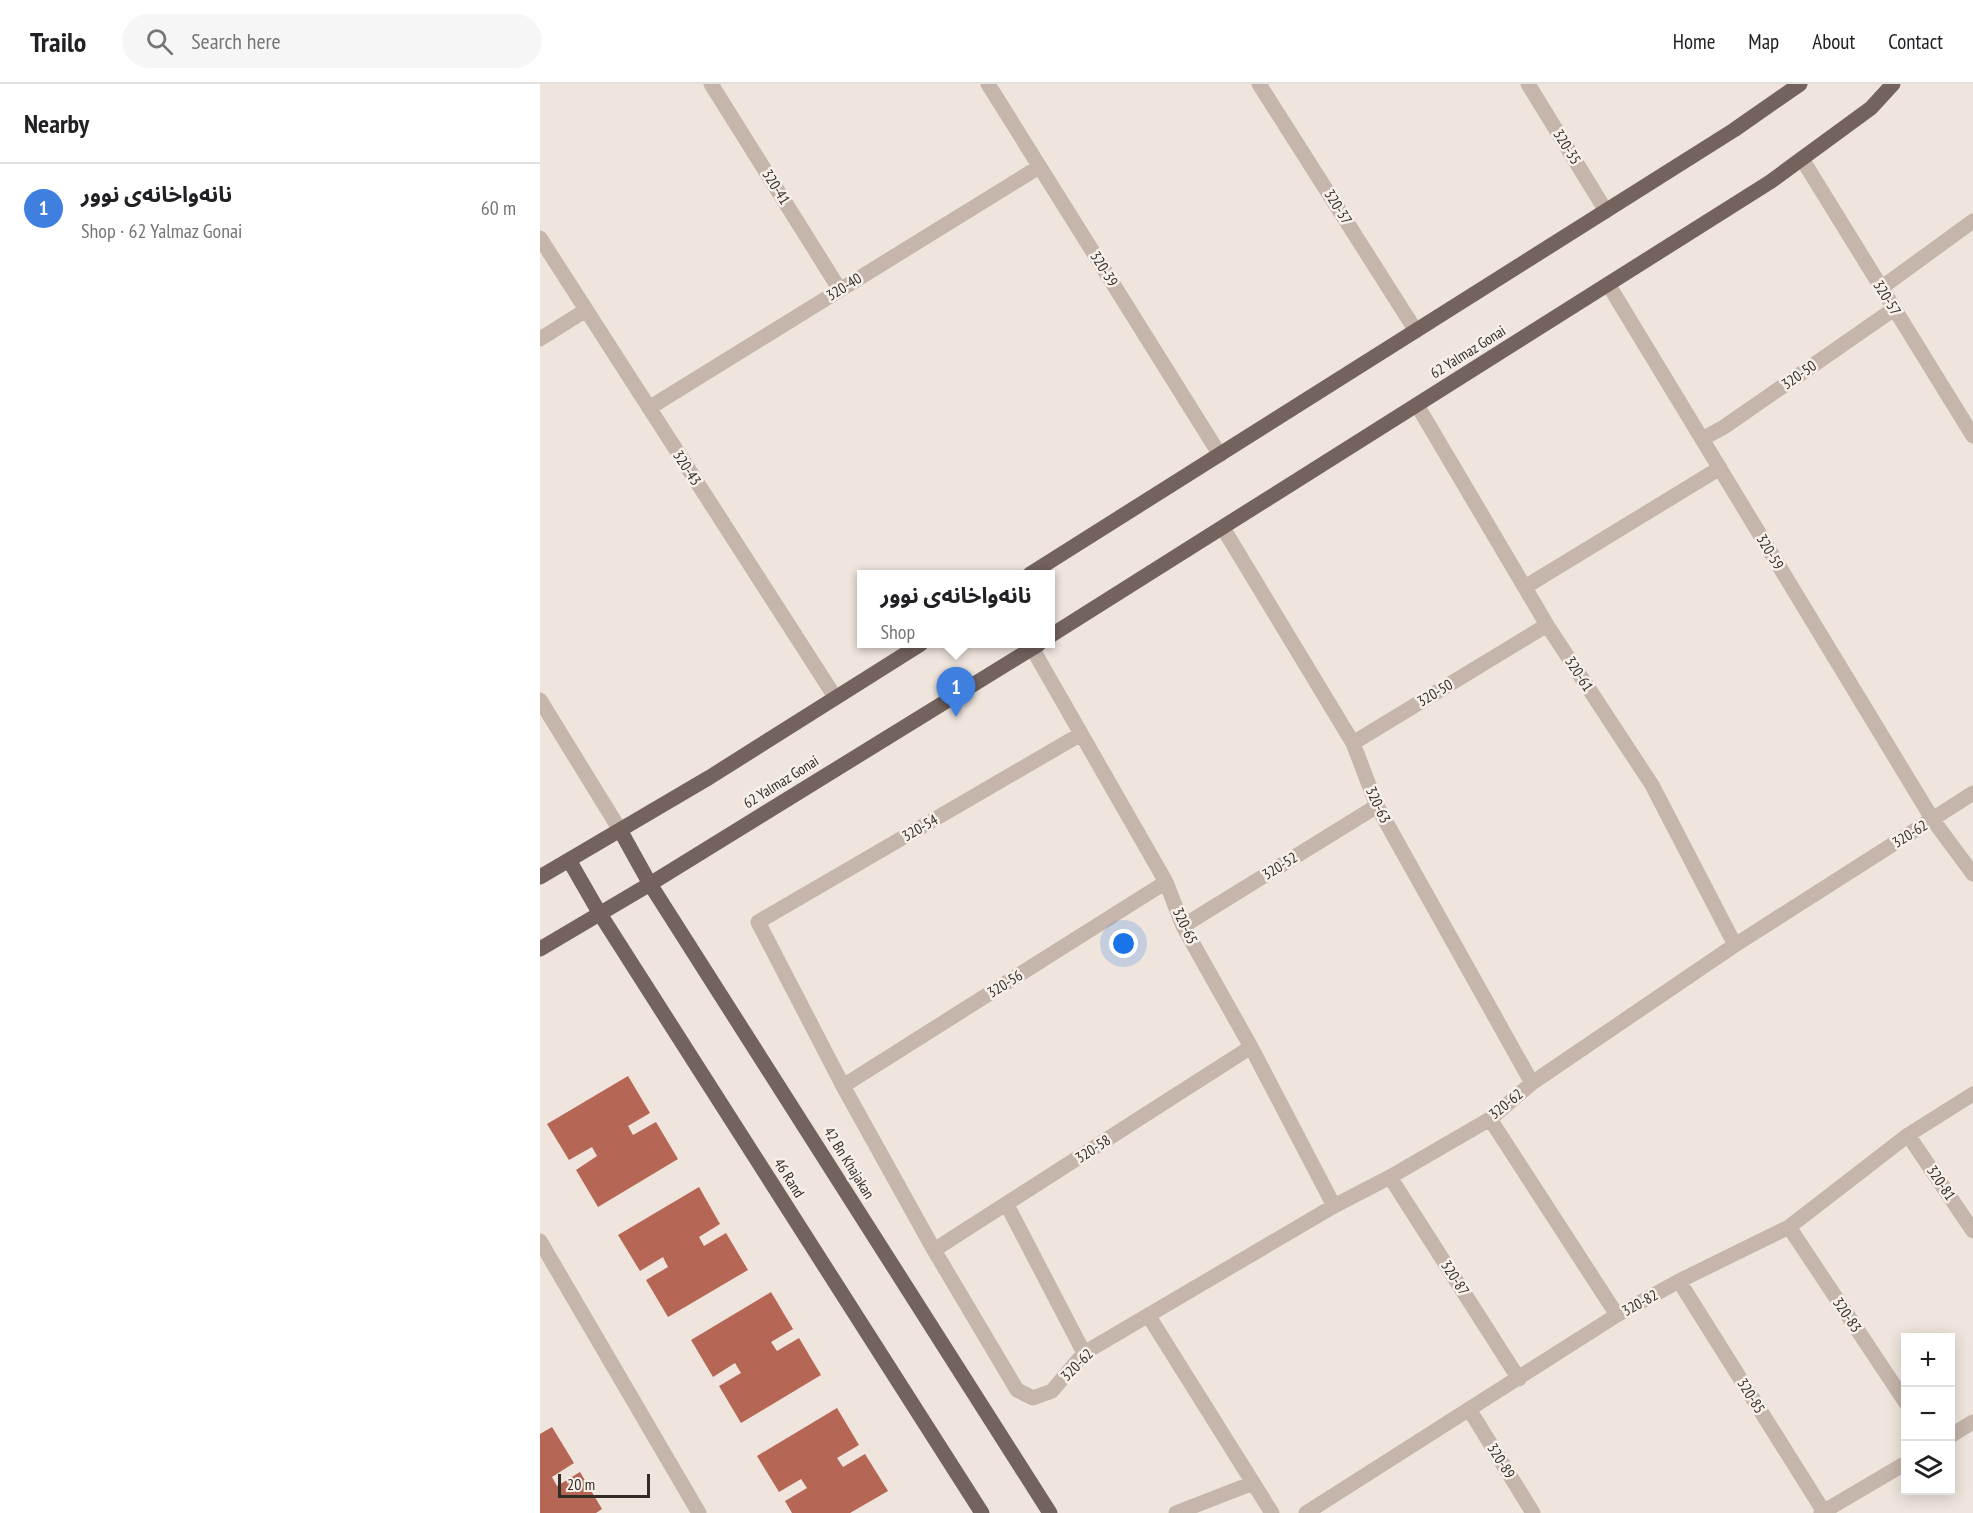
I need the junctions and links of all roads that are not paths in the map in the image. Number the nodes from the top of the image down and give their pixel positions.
1 (711, 84) edge
2 (988, 84) edge
3 (1259, 84) edge
4 (1528, 84) edge
5 (1800, 84) edge
6 (1893, 84) edge
7 (1802, 159) junction
8 (1039, 167) junction
9 (1606, 211) junction
10 (1973, 221) edge
11 (540, 238) edge
12 (1608, 285) junction
13 (1881, 288) junction
14 (840, 290) junction
15 (1894, 309) junction
16 (586, 310) junction
17 (1416, 331) junction
18 (540, 339) edge
19 (1417, 405) junction
20 (649, 408) junction
21 (1973, 436) edge
22 (1702, 440) junction
23 (1220, 455) junction
24 (1720, 468) junction
25 (1223, 528) junction
26 (1036, 570) edge
27 (1525, 587) junction
28 (1547, 625) junction
29 (1055, 633) edge
30 (915, 648) edge
31 (1033, 648) edge
32 (1037, 648) edge
33 (835, 698) junction
34 (540, 700) edge
35 (1081, 734) junction
36 (1353, 743) junction
37 (1973, 793) edge
38 (1377, 806) junction
39 (1933, 820) junction
40 (620, 830) junction
41 (569, 860) junction
42 (1973, 874) edge
43 (540, 877) edge
44 (1166, 882) junction
45 (650, 884) junction
46 (600, 914) junction
47 (1183, 926) junction
48 (1735, 945) junction
49 (540, 949) edge
50 (1251, 1047) junction
51 (1532, 1083) junction
52 (843, 1086) junction
53 (1973, 1094) edge
54 (1490, 1119) junction
55 (1908, 1135) junction
56 (1390, 1177) junction
57 (1007, 1205) junction
58 (1334, 1206) junction
59 (1789, 1227) junction
60 (1973, 1231) edge
61 (540, 1241) edge
62 (934, 1250) junction
63 (1679, 1281) junction
64 (1148, 1315) junction
65 (1617, 1316) junction
66 (1084, 1353) junction
67 (1519, 1379) junction
68 (1901, 1397) edge
69 (1469, 1409) junction
70 (1973, 1422) edge
71 (1955, 1433) edge
72 (1901, 1465) edge
73 (1253, 1483) junction
74 (1822, 1512) edge
75 (699, 1513) edge
76 (982, 1513) edge
77 (1050, 1513) edge
78 (1176, 1513) edge
79 (1272, 1513) edge
80 (1306, 1513) edge
81 (1533, 1513) edge

1 - 14 street, 320-41
2 - 8 street, 320-39
3 - 17 street, 320-37
4 - 9 street, 320-35
5 - 9 main road
6 - 7 main road, 62 Yalmaz Gonai
7 - 12 main road, 62 Yalmaz Gonai
7 - 13 street, 320-57
8 - 14 street, 320-40
8 - 23 street, 320-39
9 - 17 main road
10 - 13 street
11 - 16 street, 320-43
12 - 19 main road, 62 Yalmaz Gonai
12 - 22 street, 320-59
13 - 15 street, 320-57
14 - 20 street, 320-40
15 - 21 street, 320-57
15 - 22 street, 320-50
16 - 18 street
16 - 20 street, 320-43
17 - 23 main road
19 - 25 main road, 62 Yalmaz Gonai
19 - 27 street, 320-61
20 - 33 street, 320-43
22 - 24 street, 320-59
23 - 26 main road
24 - 27 street
24 - 39 street, 320-59
25 - 29 main road, 62 Yalmaz Gonai
25 - 36 street, 320-63
27 - 28 street, 320-61
28 - 36 street, 320-50
28 - 48 street, 320-61
30 - 33 main road
31 - 45 main road, 62 Yalmaz Gonai
32 - 35 street, 320-65
33 - 40 main road
34 - 40 street
35 - 44 street, 320-65
35 - 52 street, 320-54
36 - 38 street, 320-63
37 - 39 street, 320-62
38 - 47 street, 320-52
38 - 51 street, 320-63
39 - 42 street, 320-59
39 - 48 street, 320-62
40 - 41 main road
40 - 45 main road, 42 Bn Khajakan
41 - 43 main road
41 - 46 main road, 46 Rand
44 - 47 street, 320-65
44 - 52 street, 320-56
45 - 46 main road, 62 Yalmaz Gonai
45 - 77 main road, 42 Bn Khajakan
46 - 49 main road, 62 Yalmaz Gonai
46 - 76 main road, 46 Rand
47 - 50 street, 320-65
48 - 51 street, 320-62
50 - 57 street, 320-58
50 - 58 street, 320-65
51 - 54 street, 320-62
52 - 62 street
53 - 55 street, 320-82
54 - 56 street, 320-62
54 - 65 street
55 - 59 street, 320-82
55 - 60 street, 320-81
56 - 58 street, 320-62
56 - 67 street, 320-87
57 - 62 street, 320-58
57 - 66 street
58 - 64 street, 320-62
59 - 63 street, 320-82
59 - 68 street, 320-83
61 - 75 street
62 - 66 street, 320-62
63 - 65 street, 320-82
63 - 74 street, 320-85
64 - 66 street, 320-62
64 - 73 street
65 - 67 street, 320-82
67 - 69 street, 320-82
69 - 80 street, 320-82
69 - 81 street, 320-89
70 - 71 street
72 - 74 street
73 - 78 street
73 - 79 street

